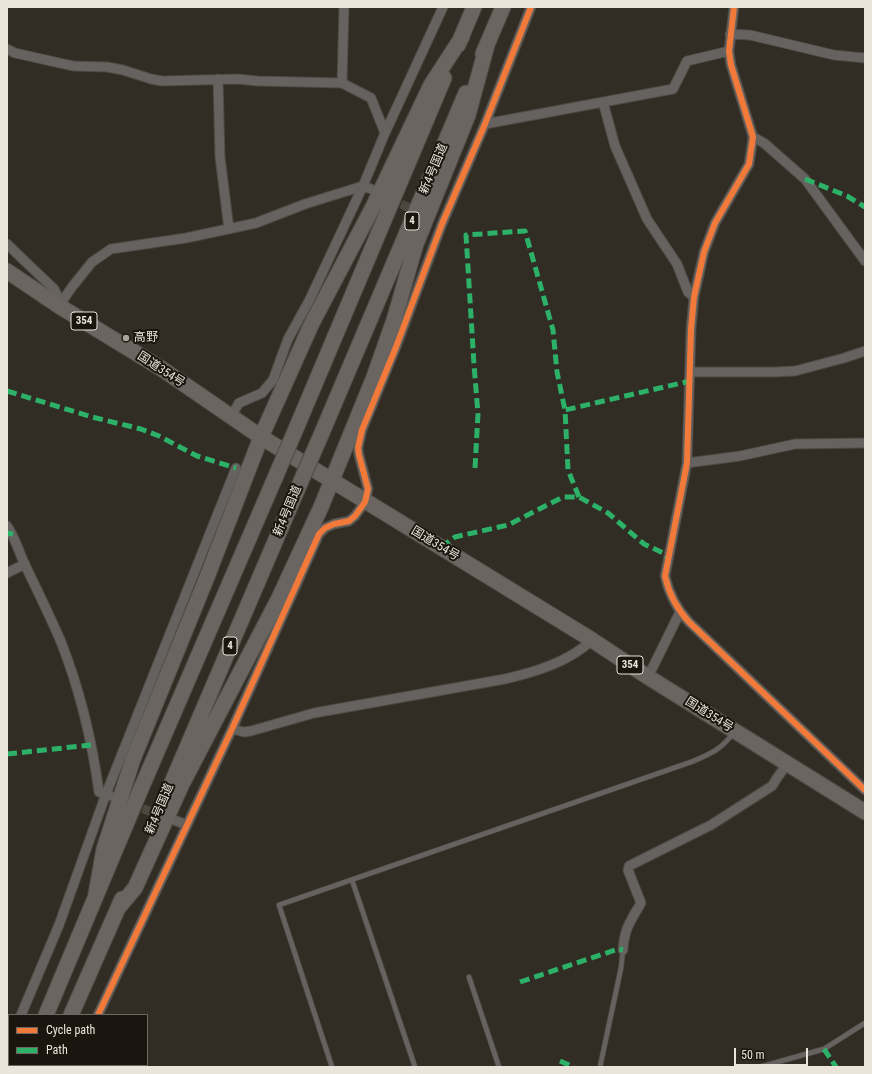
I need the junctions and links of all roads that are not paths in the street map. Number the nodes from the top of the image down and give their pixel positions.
1 (344, 7) edge
2 (443, 7) edge
3 (474, 7) edge
4 (503, 7) edge
5 (531, 7) edge
6 (734, 7) edge
7 (730, 34) junction
8 (462, 37) junction
9 (487, 45) junction
10 (7, 49) edge
11 (729, 51) junction
12 (865, 58) edge
13 (218, 79) junction
14 (342, 83) junction
15 (603, 102) junction
16 (485, 124) junction
17 (385, 133) junction
18 (753, 137) junction
19 (367, 188) junction
20 (228, 229) junction
21 (7, 244) edge
22 (865, 261) edge
23 (8, 276) edge
24 (694, 298) junction
25 (59, 306) junction
26 (865, 351) edge
27 (690, 372) junction
28 (231, 416) junction
29 (261, 437) junction
30 (865, 443) edge
31 (687, 463) junction
32 (236, 468) dead end
33 (331, 480) junction
34 (365, 502) junction
35 (7, 526) edge
36 (25, 564) junction
37 (7, 573) edge
38 (680, 612) junction
39 (592, 640) junction
40 (648, 677) junction
41 (232, 729) junction
42 (734, 731) junction
43 (787, 764) junction
44 (865, 790) edge
45 (109, 796) junction
46 (865, 812) edge
47 (174, 820) tunnel mouth
48 (187, 825) junction
49 (352, 880) junction
50 (96, 894) junction
51 (119, 907) junction
52 (623, 950) joint
53 (469, 977) dead end
54 (21, 1014) edge
55 (46, 1014) edge
56 (71, 1014) edge
57 (98, 1014) edge
58 (865, 1023) edge
59 (332, 1067) edge
60 (415, 1067) edge
61 (499, 1067) edge
62 (600, 1067) edge
63 (760, 1067) edge

1 - 14 street
2 - 17 street
3 - 8 highway, 新4号国道 / 4
4 - 9 highway, 新4号国道 / 4
5 - 16 street
6 - 7 street
7 - 11 street
7 - 12 street
8 - 29 highway
8 - 50 highway, 新4号国道 / 4, bridge
9 - 33 highway
9 - 51 highway, 新4号国道 / 4, bridge
10 - 13 street
11 - 15 street
11 - 18 street
13 - 14 street
13 - 20 street
14 - 17 street
15 - 16 street
15 - 24 street
16 - 34 street
17 - 19 street
18 - 22 street
18 - 24 street
19 - 20 street
19 - 28 street
20 - 25 street
21 - 25 street
23 - 25 highway, 国道354号 / 354
24 - 27 street
25 - 28 highway, 国道354号 / 354
26 - 27 street
27 - 31 street
28 - 29 highway, 国道354号 / 354
29 - 33 highway, 国道354号 / 354
29 - 50 highway
30 - 31 street
31 - 38 street
32 - 45 street
33 - 34 highway, 国道354号 / 354
33 - 51 highway
34 - 39 highway, 国道354号 / 354
34 - 41 street
35 - 36 street
36 - 37 street
36 - 45 street
38 - 40 street
38 - 44 street
39 - 40 highway, 国道354号 / 354
39 - 41 street
40 - 42 highway, 国道354号 / 354
41 - 48 street
42 - 43 highway, 国道354号 / 354
42 - 49 lane
43 - 46 highway, 国道354号 / 354
43 - 52 street
45 - 54 street
47 - 48 street
48 - 57 street
49 - 59 lane
49 - 60 lane
50 - 55 highway, 新4号国道 / 4
51 - 56 highway, 新4号国道 / 4
52 - 62 lane
53 - 61 lane
58 - 63 lane

